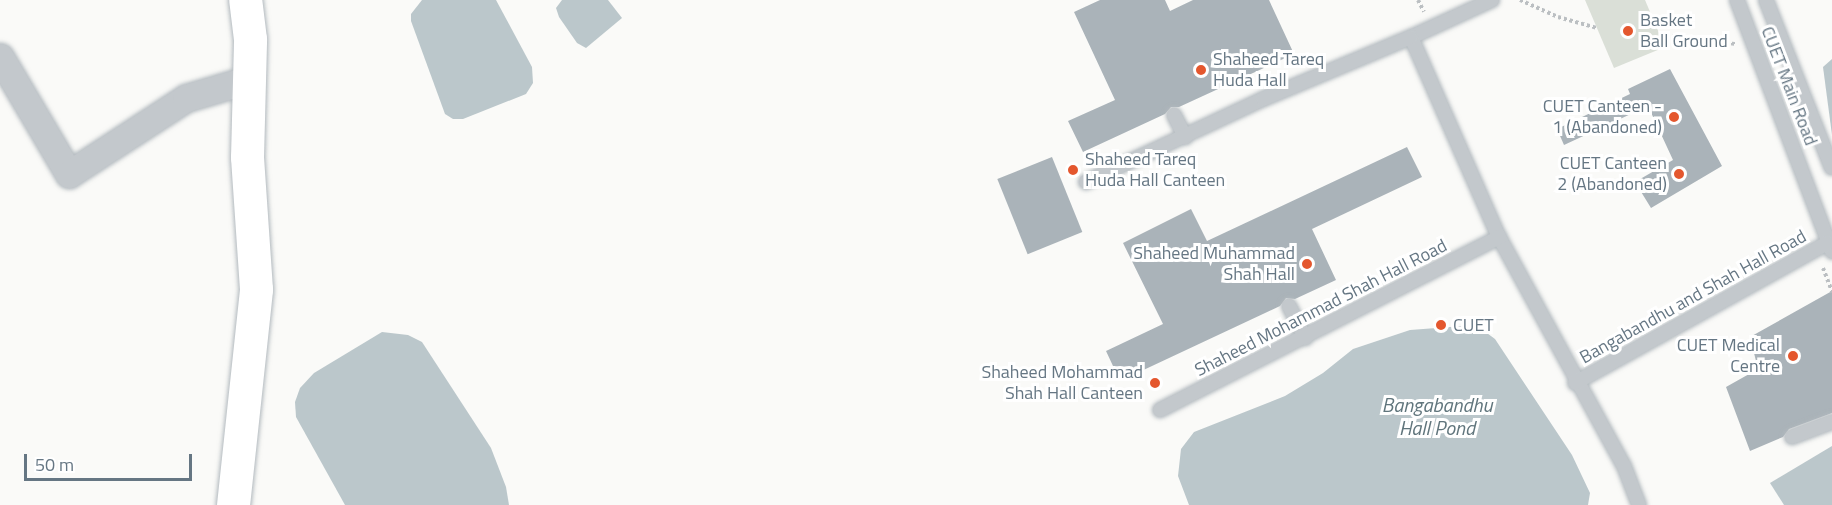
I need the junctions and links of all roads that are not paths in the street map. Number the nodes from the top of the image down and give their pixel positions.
1 (245, 0) edge
2 (1492, 0) edge
3 (1737, 0) edge
4 (1766, 0) edge
5 (1411, 37) junction
6 (0, 57) edge
7 (250, 79) junction
8 (1174, 115) dead end
9 (1185, 137) junction
10 (1832, 168) edge
11 (1086, 182) dead end
12 (1499, 237) junction
13 (1826, 248) edge
14 (1289, 306) dead end
15 (1305, 338) junction
16 (1575, 383) junction
17 (1160, 410) dead end
18 (1832, 422) edge
19 (1792, 437) dead end
20 (233, 505) edge
21 (1639, 505) edge

1 - 7 main road
2 - 5 lane
3 - 13 lane, CUET Main Road
4 - 10 lane, CUET Main Road
5 - 9 lane
5 - 12 lane
6 - 7 street
7 - 20 main road
8 - 9 lane
9 - 11 lane
12 - 15 lane, Shaheed Mohammad Shah Hall Road
12 - 16 lane
13 - 16 lane, Bangabandhu and Shah Hall Road
14 - 15 lane
15 - 17 lane, Shaheed Mohammad Shah Hall Road
16 - 21 lane
18 - 19 lane

